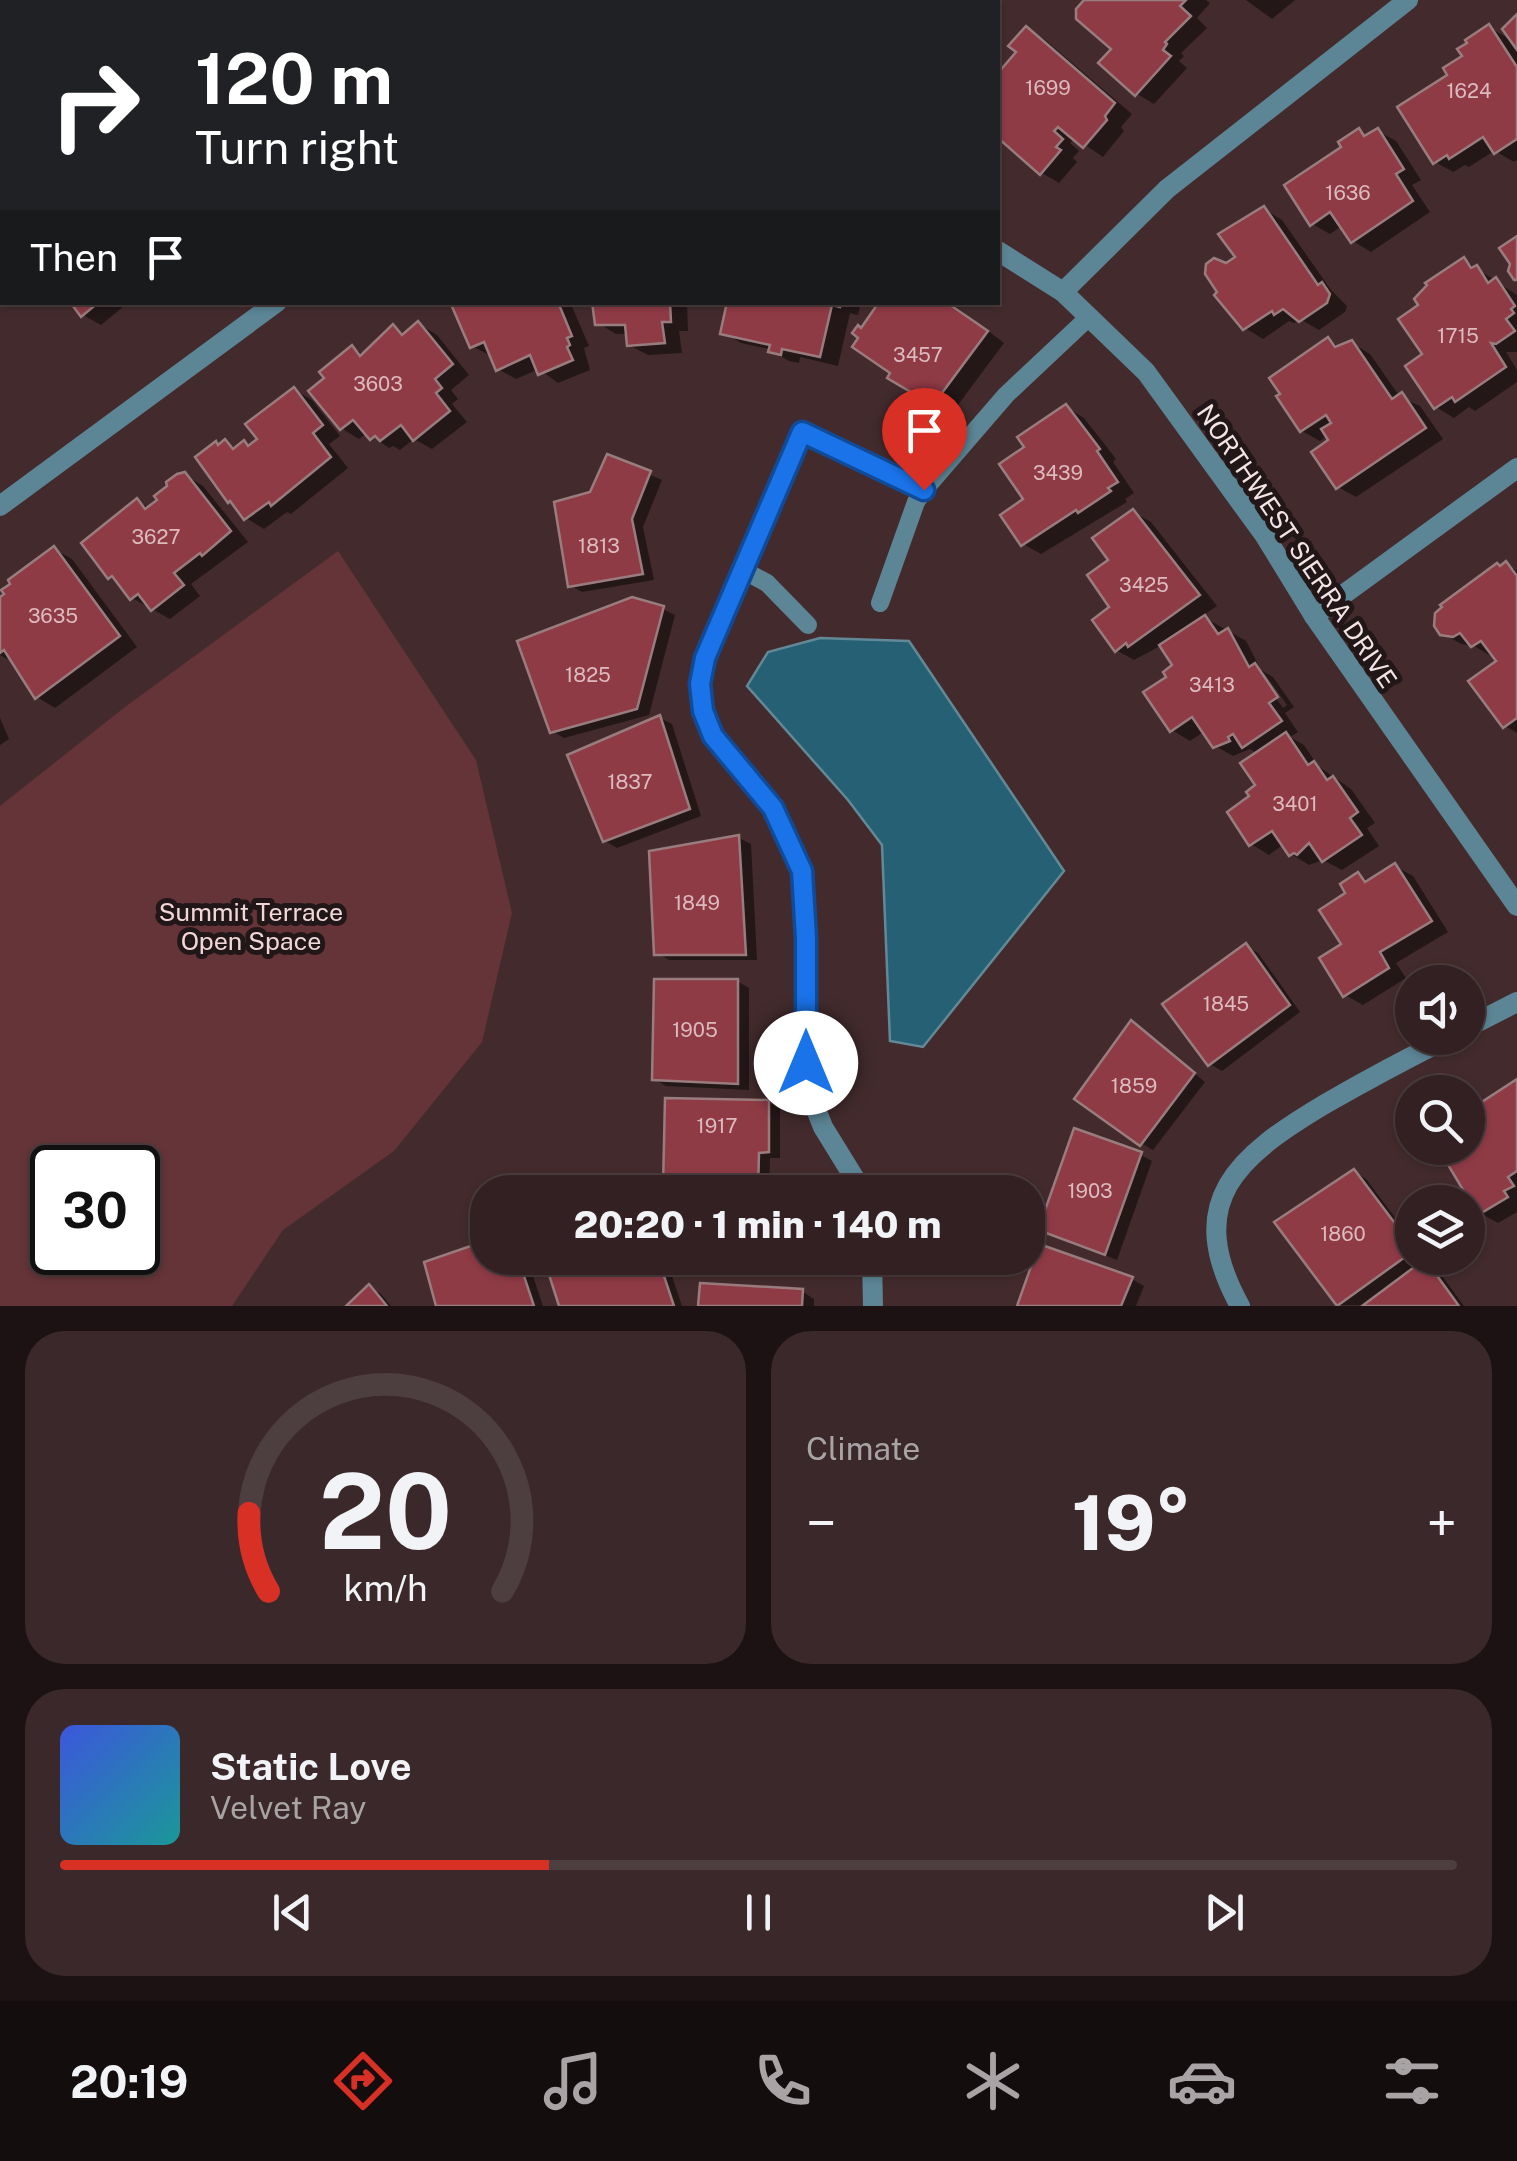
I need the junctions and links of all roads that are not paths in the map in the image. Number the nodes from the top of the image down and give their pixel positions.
1 (1408, 0) edge
2 (1000, 252) edge
3 (1063, 292) junction
4 (273, 305) edge
5 (1089, 316) junction
6 (802, 432) joint
7 (1517, 468) edge
8 (924, 490) junction
9 (0, 506) edge
10 (744, 570) junction
11 (880, 602) dead end
12 (1314, 616) junction
13 (808, 625) dead end
14 (1517, 906) edge
15 (1517, 1002) edge
16 (1485, 1018) edge
17 (1414, 1055) edge
18 (853, 1175) edge
19 (872, 1275) edge
20 (872, 1306) edge
21 (1240, 1306) edge

1 - 3 street
2 - 3 street, NORTHWEST SIERRA DRIVE
3 - 5 street, NORTHWEST SIERRA DRIVE
4 - 9 street
5 - 8 lane
5 - 12 street, NORTHWEST SIERRA DRIVE
6 - 8 lane
6 - 10 street
7 - 12 street
8 - 11 lane
10 - 13 lane
10 - 18 street
12 - 14 street, NORTHWEST SIERRA DRIVE
15 - 16 street
17 - 21 street
19 - 20 street

